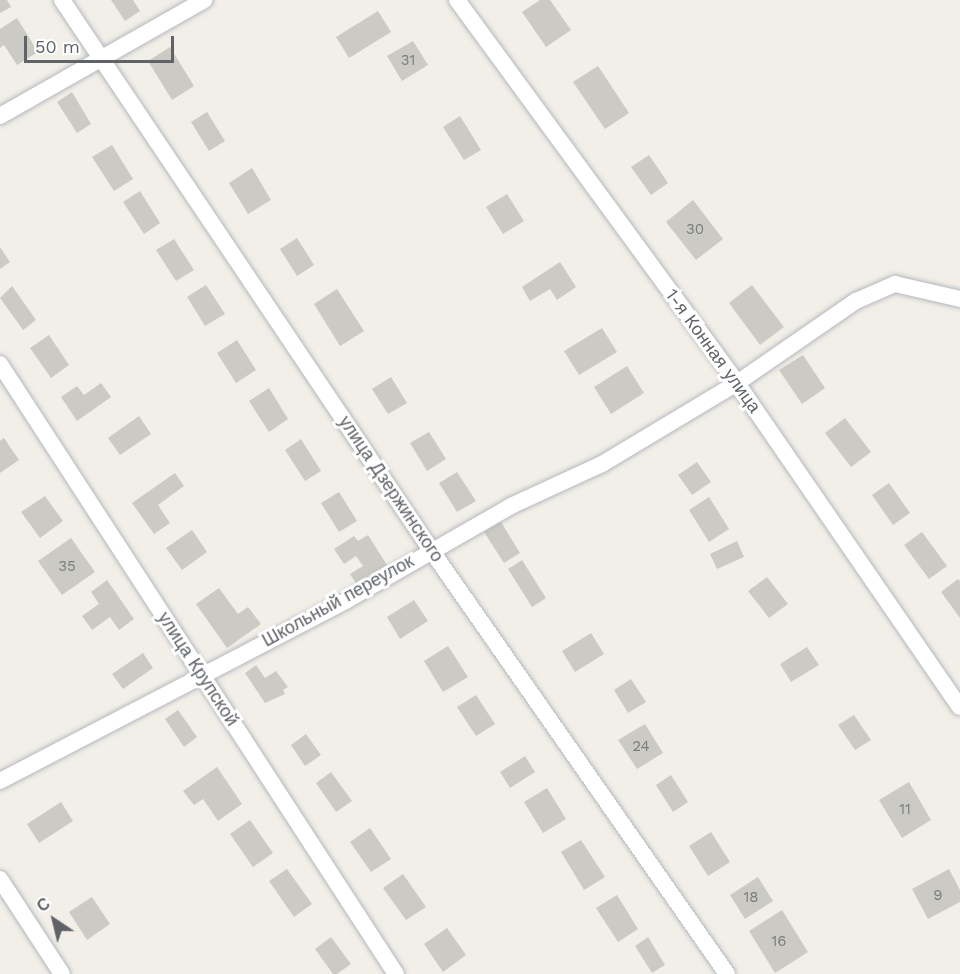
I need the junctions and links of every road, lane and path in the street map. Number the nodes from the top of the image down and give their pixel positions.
1 (62, 0) edge
2 (204, 0) edge
3 (457, 0) edge
4 (102, 57) junction
5 (0, 116) edge
6 (960, 299) edge
7 (0, 364) edge
8 (737, 383) junction
9 (431, 550) junction
10 (202, 676) junction
11 (960, 707) edge
12 (0, 781) edge
13 (0, 879) edge
14 (62, 974) edge
15 (396, 974) edge
16 (727, 974) edge

1 - 4 street, улица Дзержинского
2 - 4 street
3 - 8 street, 1-я Конная улица
4 - 5 street
4 - 9 street, улица Дзержинского
6 - 8 street, Школьный переулок
7 - 10 street, улица Крупской
8 - 9 street, Школьный переулок
8 - 11 street, 1-я Конная улица
9 - 10 street, Школьный переулок
9 - 16 street, улица Дзержинского
10 - 12 street, Школьный переулок
10 - 15 street, улица Крупской
13 - 14 street

